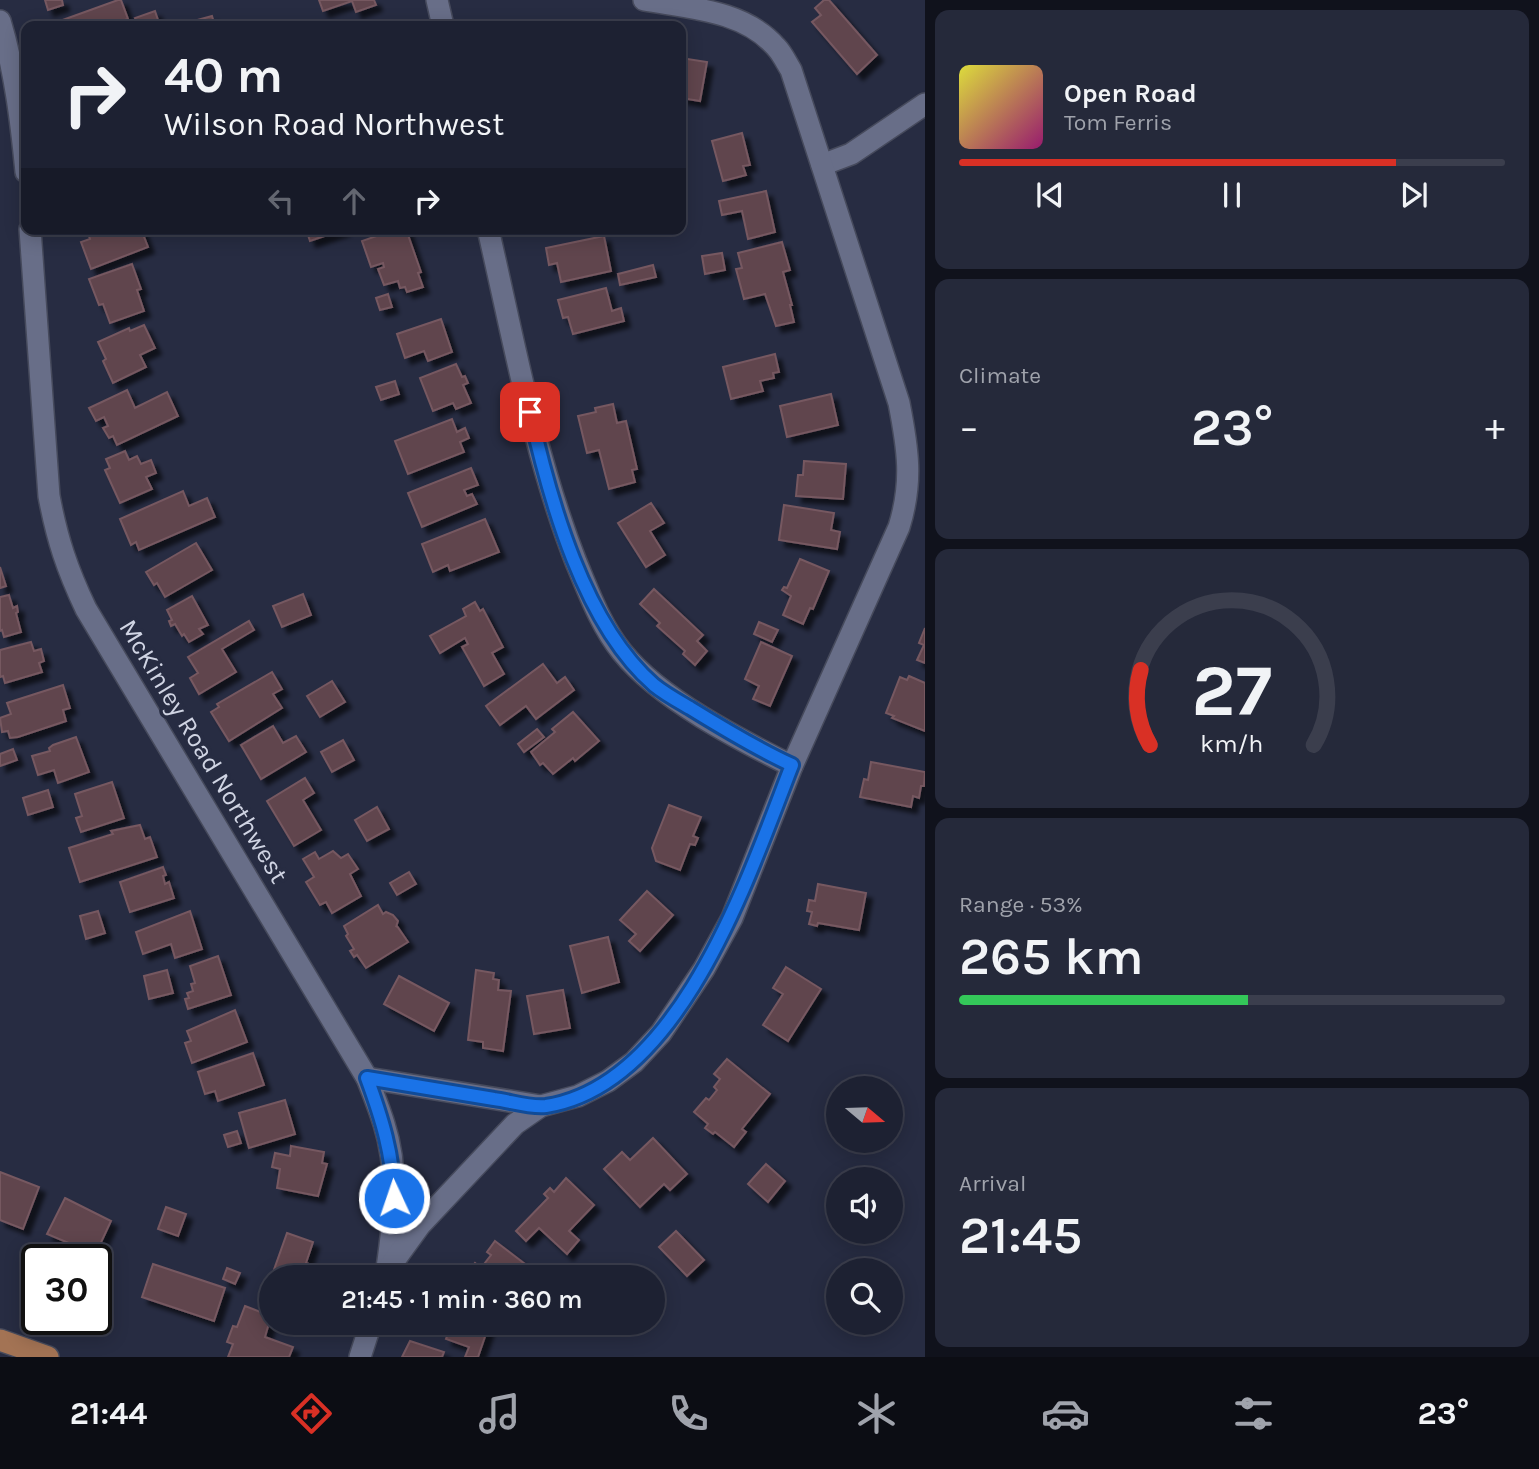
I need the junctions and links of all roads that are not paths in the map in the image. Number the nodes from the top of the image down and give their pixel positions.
1 (437, 0) edge
2 (644, 0) edge
3 (697, 5) edge
4 (0, 21) edge
5 (442, 21) edge
6 (925, 104) edge
7 (21, 124) edge
8 (822, 165) junction
9 (30, 235) edge
10 (489, 235) edge
11 (792, 765) junction
12 (367, 1078) junction
13 (541, 1106) junction
14 (388, 1265) edge
15 (393, 1265) edge
16 (367, 1335) edge
17 (0, 1339) edge
18 (48, 1357) edge
19 (360, 1357) edge

1 - 5 street
2 - 3 street
3 - 8 street
4 - 7 street
6 - 8 street
8 - 11 street
9 - 12 street, McKinley Road Northwest
10 - 11 street
11 - 13 street
12 - 13 street
12 - 14 street, McKinley Road Northwest
13 - 15 street
16 - 19 street
17 - 18 main road

